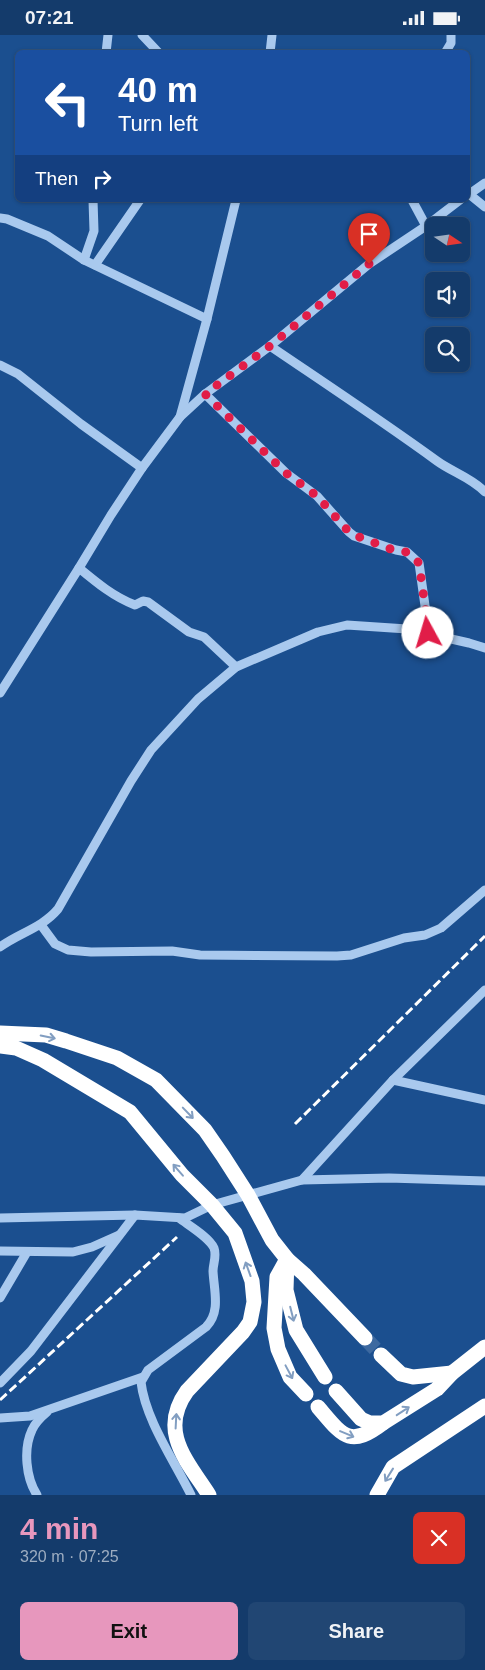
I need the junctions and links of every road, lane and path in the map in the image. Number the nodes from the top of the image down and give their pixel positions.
1 (108, 35) edge
2 (142, 35) edge
3 (451, 35) edge
4 (274, 36) edge
5 (106, 50) edge
6 (156, 50) edge
7 (271, 50) edge
8 (446, 50) edge
9 (485, 183) edge
10 (470, 193) edge
11 (470, 196) edge
12 (93, 202) edge
13 (139, 202) edge
14 (236, 202) edge
15 (413, 202) edge
16 (444, 202) edge
17 (457, 202) edge
18 (485, 207) edge
19 (447, 209) junction
20 (437, 217) edge
21 (0, 218) edge
22 (425, 224) edge
23 (425, 227) edge
24 (84, 259) junction
25 (95, 265) junction
26 (207, 319) junction
27 (270, 346) junction
28 (0, 365) edge
29 (205, 394) junction
30 (180, 417) junction
31 (142, 468) junction
32 (485, 492) edge
33 (79, 568) junction
34 (428, 633) junction
35 (485, 649) edge
36 (236, 667) junction
37 (0, 693) edge
38 (485, 890) edge
39 (41, 925) junction
40 (0, 947) edge
41 (485, 990) edge
42 (0, 1033) edge
43 (0, 1046) edge
44 (393, 1080) junction
45 (485, 1100) edge
46 (302, 1180) junction
47 (485, 1181) edge
48 (248, 1195) junction
49 (212, 1205) junction
50 (135, 1215) junction
51 (179, 1217) junction
52 (0, 1218) edge
53 (120, 1235) junction
54 (0, 1251) edge
55 (27, 1252) junction
56 (287, 1259) junction
57 (0, 1298) edge
58 (364, 1338) tunnel mouth
59 (485, 1347) edge
60 (381, 1355) tunnel mouth
61 (452, 1373) junction
62 (143, 1377) junction
63 (325, 1377) dead end
64 (0, 1383) edge
65 (336, 1391) dead end
66 (306, 1394) dead end
67 (485, 1405) edge
68 (318, 1407) dead end
69 (49, 1410) junction
70 (0, 1418) edge
71 (383, 1423) junction
72 (37, 1495) edge
73 (191, 1495) edge
74 (209, 1495) edge
75 (376, 1495) edge

1 - 5 street
2 - 6 street
3 - 8 street
4 - 7 street
9 - 10 street
11 - 18 street
12 - 24 street
13 - 25 street
14 - 26 street
15 - 22 street
16 - 19 street
17 - 19 street
19 - 20 street
21 - 24 street
23 - 27 street
24 - 25 street
25 - 26 street
26 - 30 street
27 - 29 street
27 - 32 street
28 - 31 street
29 - 30 street
29 - 34 street
30 - 31 street
31 - 33 street
33 - 36 street
33 - 37 street
34 - 35 street
34 - 36 street
36 - 39 street
38 - 39 street
39 - 40 street
41 - 44 street
42 -> 48 highway
49 -> 43 highway
44 - 45 street
44 - 46 street
46 - 47 street
46 - 48 street
48 - 49 street
48 - 56 highway
49 - 51 street
74 -> 49 highway
50 - 51 street
50 - 52 street
50 - 53 street
51 - 62 street
53 - 55 street
53 - 64 street
54 - 55 street
55 - 57 street
56 - 58 highway
56 -> 63 highway
56 -> 66 highway
59 - 61 highway
60 - 61 highway
71 -> 61 highway
62 - 69 street
62 - 73 street
65 - 71 highway
67 -> 75 highway
68 -> 71 highway
69 - 70 street
69 - 72 street

